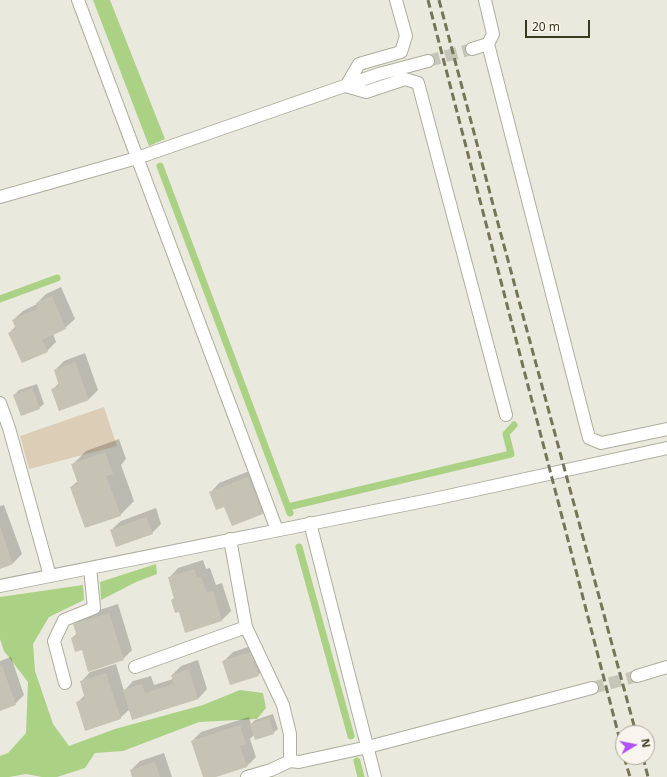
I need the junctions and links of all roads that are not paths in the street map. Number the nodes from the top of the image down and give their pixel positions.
1 (78, 0) edge
2 (396, 0) edge
3 (485, 0) edge
4 (488, 44) junction
5 (472, 49) tunnel mouth
6 (428, 61) tunnel mouth
7 (346, 86) junction
8 (137, 158) junction
9 (0, 197) edge
10 (0, 403) edge
11 (506, 415) dead end
12 (667, 429) edge
13 (667, 448) edge
14 (310, 523) junction
15 (277, 530) junction
16 (230, 539) junction
17 (90, 568) junction
18 (50, 576) junction
19 (0, 586) edge
20 (246, 627) junction
21 (135, 667) dead end
22 (667, 667) edge
23 (637, 676) tunnel mouth
24 (65, 683) dead end
25 (592, 688) tunnel mouth
26 (368, 747) junction
27 (290, 761) junction
28 (247, 777) edge
29 (375, 777) edge

1 - 8 street
2 - 7 street
3 - 4 street
4 - 5 street
4 - 12 street
6 - 7 street
7 - 8 street
7 - 11 street
8 - 9 street
8 - 15 street
10 - 18 street
13 - 14 street
14 - 15 street
14 - 26 street
15 - 16 street
16 - 17 street
16 - 20 street
17 - 18 street
17 - 24 street
18 - 19 street
20 - 21 street
20 - 27 street
22 - 23 street
25 - 26 street
26 - 27 street
26 - 29 street
27 - 28 street

